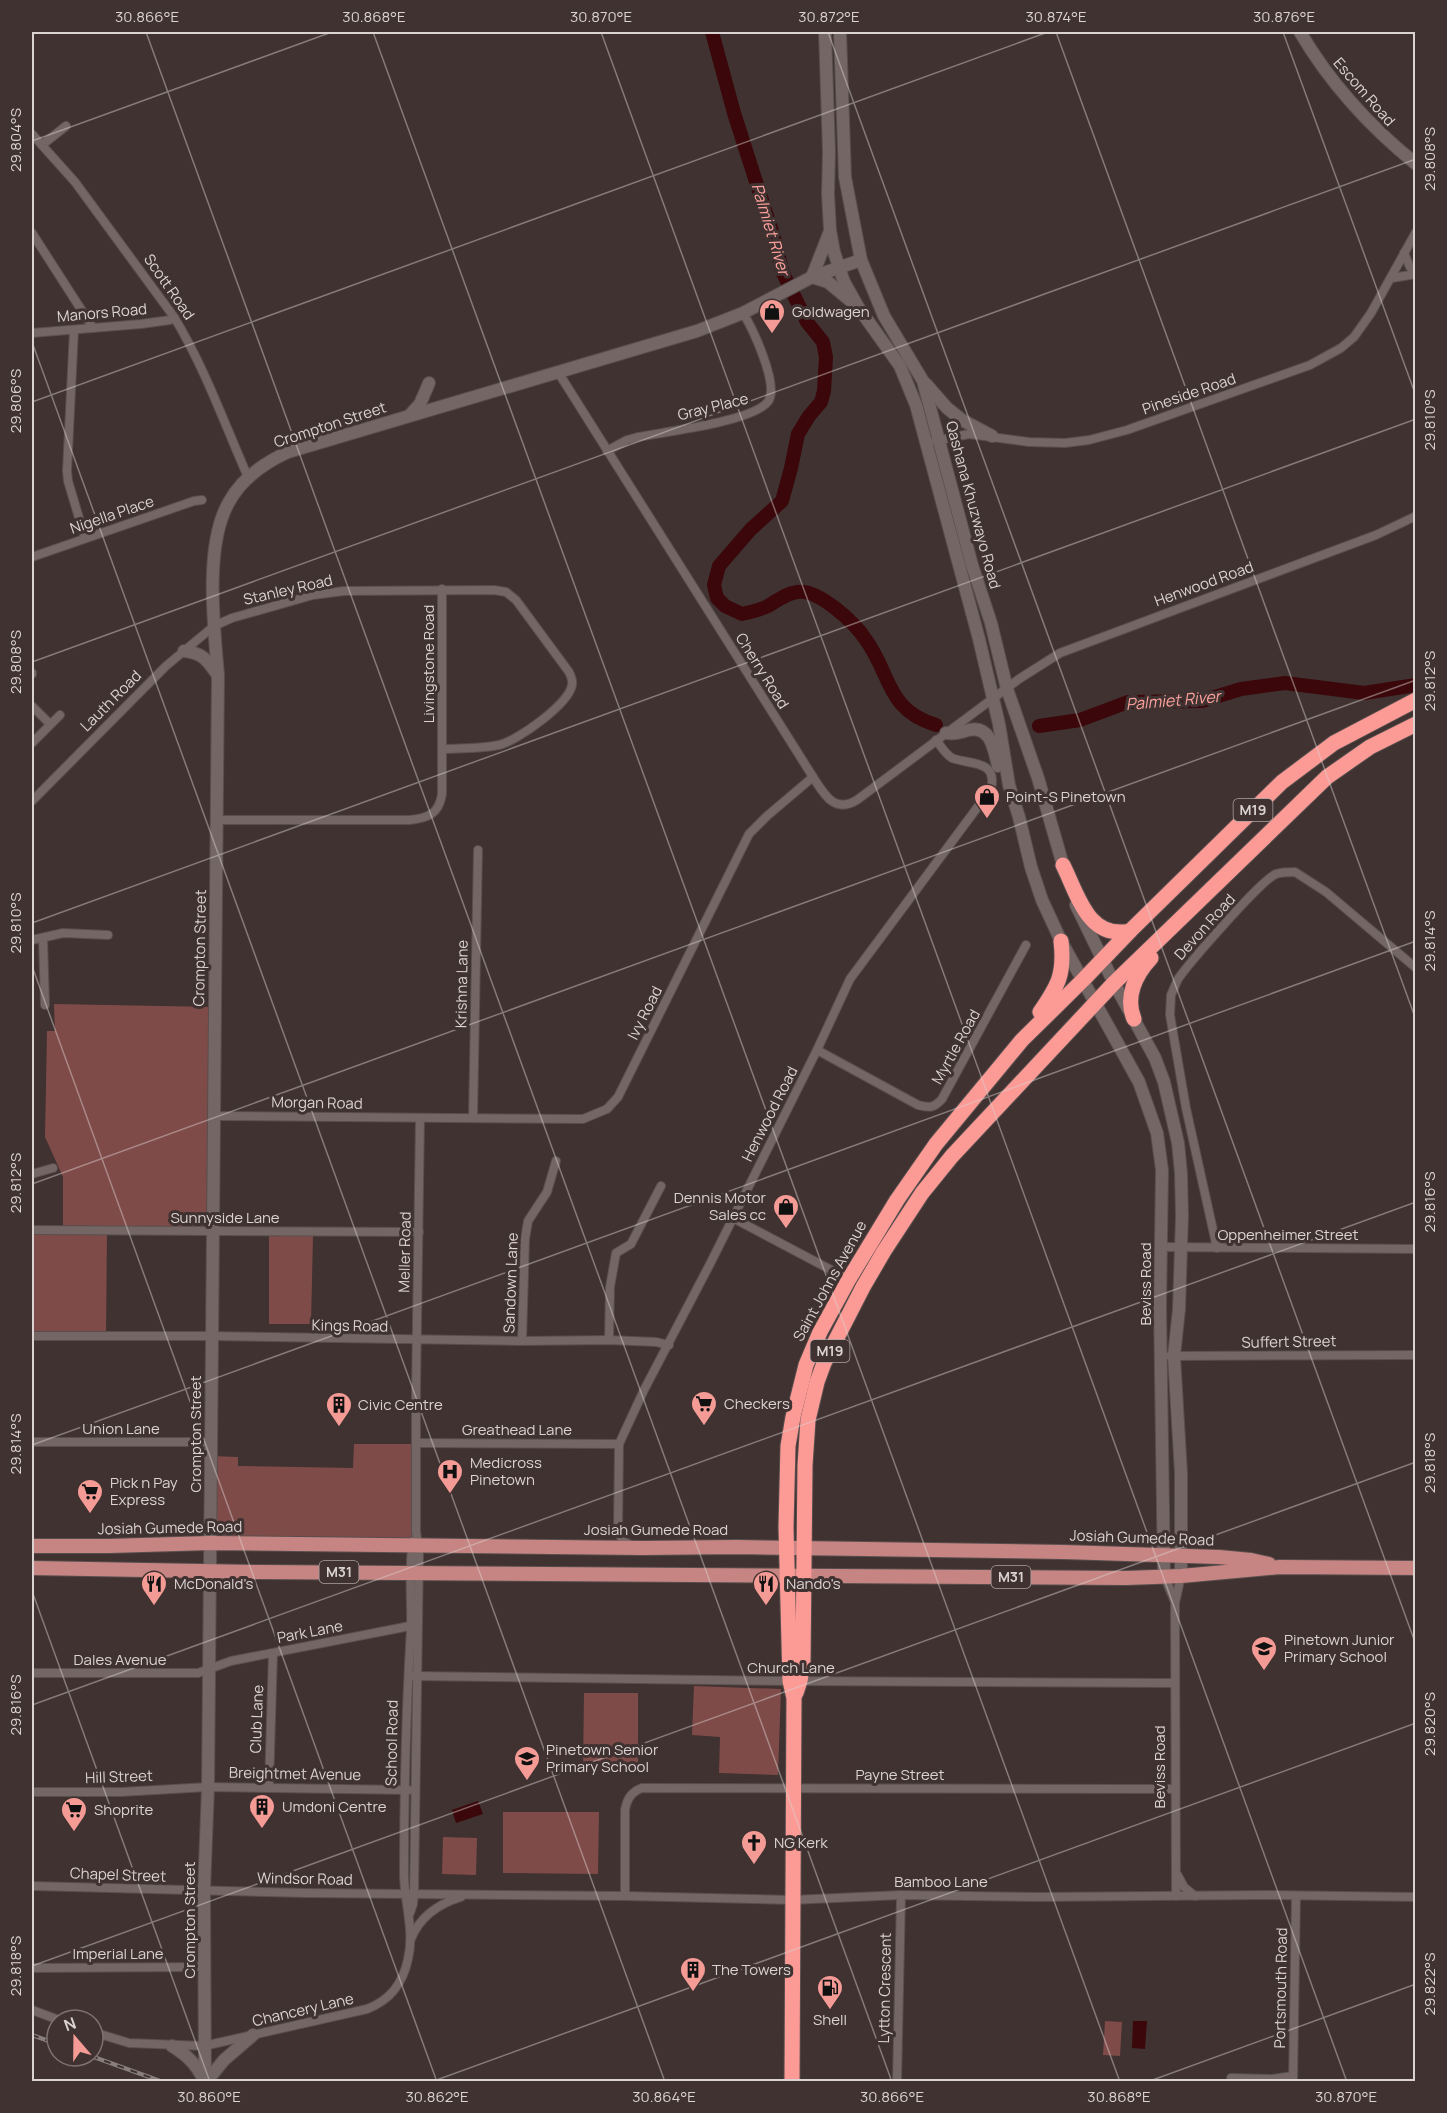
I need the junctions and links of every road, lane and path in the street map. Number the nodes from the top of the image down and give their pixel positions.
1 (825, 32) edge
2 (840, 32) edge
3 (1300, 32) edge
4 (66, 126) dead end
5 (32, 134) edge
6 (42, 145) junction
7 (1416, 164) edge
8 (830, 230) junction
9 (1416, 232) edge
10 (32, 233) edge
11 (1404, 253) junction
12 (861, 260) junction
13 (839, 267) junction
14 (1416, 273) edge
15 (812, 277) junction
16 (1392, 278) junction
17 (858, 308) junction
18 (743, 313) junction
19 (174, 317) junction
20 (93, 328) junction
21 (74, 330) junction
22 (32, 333) edge
23 (558, 372) junction
24 (923, 381) junction
25 (429, 383) dead end
26 (410, 416) junction
27 (992, 436) junction
28 (938, 439) junction
29 (926, 444) junction
30 (607, 451) junction
31 (248, 477) junction
32 (202, 500) dead end
33 (1416, 516) edge
34 (85, 538) junction
35 (32, 557) edge
36 (442, 590) junction
37 (214, 626) junction
38 (184, 651) junction
39 (218, 675) junction
40 (1007, 689) junction
41 (993, 700) junction
42 (1416, 700) edge
43 (32, 706) edge
44 (60, 716) dead end
45 (50, 724) junction
46 (1416, 724) edge
47 (941, 737) junction
48 (32, 743) edge
49 (443, 749) junction
50 (813, 777) junction
51 (1009, 784) junction
52 (32, 801) edge
53 (217, 820) junction
54 (478, 850) dead end
55 (1063, 865) junction
56 (1203, 897) junction
57 (1130, 931) junction
58 (108, 935) dead end
59 (44, 938) junction
60 (32, 940) edge
61 (1061, 940) junction
62 (1026, 945) dead end
63 (1102, 960) junction
64 (1416, 968) edge
65 (1083, 980) junction
66 (1114, 983) junction
67 (1096, 1003) junction
68 (45, 1005) dead end
69 (1134, 1019) junction
70 (1022, 1040) junction
71 (817, 1050) junction
72 (213, 1116) junction
73 (420, 1118) junction
74 (473, 1119) junction
75 (556, 1161) dead end
76 (53, 1168) dead end
77 (32, 1174) edge
78 (661, 1186) dead end
79 (733, 1218) junction
80 (32, 1230) edge
81 (212, 1231) junction
82 (419, 1232) junction
83 (1160, 1248) junction
84 (1217, 1248) junction
85 (1181, 1249) junction
86 (1416, 1249) edge
87 (849, 1279) junction
88 (863, 1287) junction
89 (32, 1336) edge
90 (211, 1336) junction
91 (417, 1340) junction
92 (609, 1340) junction
93 (522, 1341) junction
94 (669, 1345) junction
95 (1168, 1355) junction
96 (1416, 1355) edge
97 (32, 1442) edge
98 (211, 1442) junction
99 (416, 1443) junction
100 (619, 1444) junction
101 (416, 1540) junction
102 (210, 1543) junction
103 (32, 1546) edge
104 (787, 1547) junction
105 (635, 1548) junction
106 (805, 1548) junction
107 (1164, 1556) junction
108 (1180, 1556) junction
109 (1280, 1567) junction
110 (32, 1568) edge
111 (1416, 1568) edge
112 (209, 1570) junction
113 (414, 1573) junction
114 (788, 1574) junction
115 (804, 1575) junction
116 (1164, 1575) junction
117 (1181, 1576) junction
118 (1175, 1603) junction
119 (414, 1625) junction
120 (273, 1653) junction
121 (209, 1670) junction
122 (32, 1673) edge
123 (408, 1676) junction
124 (418, 1677) junction
125 (795, 1681) junction
126 (1175, 1683) junction
127 (269, 1786) junction
128 (208, 1787) junction
129 (794, 1788) junction
130 (405, 1789) junction
131 (1175, 1789) junction
132 (417, 1790) junction
133 (32, 1792) edge
134 (1176, 1871) junction
135 (32, 1886) edge
136 (204, 1891) junction
137 (410, 1894) junction
138 (467, 1895) junction
139 (901, 1895) junction
140 (625, 1896) junction
141 (1176, 1896) junction
142 (1195, 1896) junction
143 (1296, 1896) junction
144 (1416, 1897) edge
145 (792, 1900) junction
146 (410, 1943) junction
147 (204, 1967) junction
148 (32, 1968) edge
149 (399, 1985) joint
150 (253, 2035) junction
151 (105, 2036) edge
152 (171, 2046) junction
153 (204, 2046) junction
154 (1231, 2078) dead end
155 (1293, 2079) edge
156 (205, 2082) edge
157 (792, 2082) edge
158 (897, 2082) edge

1 - 8 main road, Qashana Khuzwayo Road
2 - 12 main road, Qashana Khuzwayo Road
3 - 7 main road, Escom Road
4 - 6 street
5 - 6 street, Scott Road
6 - 19 street, Scott Road
8 - 13 main road, Qashana Khuzwayo Road
8 - 15 main road
9 - 11 street, Pineside Road
10 - 20 street
11 - 14 street
11 - 16 street, Pineside Road
12 - 13 main road, Crompton Street
12 - 24 main road, Qashana Khuzwayo Road
13 - 15 main road, Crompton Street
13 - 17 main road, Qashana Khuzwayo Road
14 - 16 street
15 - 17 main road
15 - 18 main road, Crompton Street
16 - 27 street, Pineside Road
17 - 29 main road, Qashana Khuzwayo Road
18 - 23 main road, Crompton Street
18 - 30 street, Gray Place
19 - 20 street, Manors Road
19 - 31 street, Scott Road
20 - 21 street, Manors Road
21 - 22 street, Manors Road
21 - 34 street
23 - 26 main road, Crompton Street
23 - 30 street, Cherry Road
24 - 27 main road
24 - 28 main road, Qashana Khuzwayo Road
25 - 26 main road
26 - 31 main road, Crompton Street
27 - 28 street, Pineside Road
28 - 29 street, Pineside Road
28 - 40 main road, Qashana Khuzwayo Road
29 - 41 main road, Qashana Khuzwayo Road
30 - 50 street, Cherry Road
31 - 37 main road, Crompton Street
32 - 34 street, Nigella Place
33 - 40 street, Henwood Road
34 - 35 street, Nigella Place
36 - 37 street, Stanley Road
36 - 49 street, Livingstone Road
36 - 49 street, Livingstone Road
37 - 38 street, Lauth Road
37 - 39 main road, Crompton Street
38 - 39 main road
38 - 52 street, Lauth Road
39 - 53 main road, Crompton Street
40 - 41 street, Cherry Road
40 - 55 main road, Qashana Khuzwayo Road
41 - 47 street, Cherry Road
41 - 51 main road, Qashana Khuzwayo Road
42 - 57 highway, M19
43 - 45 street
44 - 45 street
45 - 48 street
46 - 56 highway, M19
47 - 50 street, Cherry Road
47 - 51 main road
47 - 71 street, Henwood Road
49 - 53 street, Livingstone Road
50 - 74 street, Ivy Road
51 - 61 main road, Qashana Khuzwayo Road
53 - 72 main road, Crompton Street
54 - 74 street, Krishna Lane
55 - 57 highway
55 - 63 main road, Qashana Khuzwayo Road
56 - 66 highway, M19
56 - 69 highway
57 - 63 highway, M19
58 - 59 street
59 - 60 street
59 - 68 street
61 - 65 main road, Qashana Khuzwayo Road
61 - 70 highway
62 - 71 street, Myrtle Road
63 - 65 highway, Saint Johns Avenue / M19
63 - 66 main road, Qashana Khuzwayo Road
64 - 84 street, Devon Road
65 - 67 main road, Beviss Road
65 - 70 highway, Saint Johns Avenue / M19
66 - 67 highway, Saint Johns Avenue / M19
66 - 69 main road, Beviss Road
67 - 83 main road, Beviss Road
67 - 88 highway, Saint Johns Avenue / M19
69 - 85 main road, Beviss Road
70 - 87 highway, Saint Johns Avenue / M19
71 - 79 street, Henwood Road
72 - 73 street, Morgan Road
72 - 81 main road, Crompton Street
73 - 74 street, Ivy Road
73 - 82 street, Meller Road
75 - 93 street, Sandown Lane
76 - 77 street
78 - 92 street
79 - 87 street
79 - 94 street, Henwood Road
80 - 81 street, Sunnyside Lane
81 - 82 street, Sunnyside Lane
81 - 90 main road, Crompton Street
82 - 91 street, Meller Road
83 - 85 street, Oppenheimer Street
83 - 95 main road, Beviss Road
84 - 85 street, Oppenheimer Street
84 - 86 street, Oppenheimer Street
85 - 95 main road, Beviss Road
87 - 88 street
87 - 104 highway, Saint Johns Avenue / M19
88 - 106 highway, Saint Johns Avenue / M19
89 - 90 street, Kings Road
90 - 91 street, Kings Road
90 - 98 main road, Crompton Street
91 - 93 street, Kings Road
91 - 99 street, Meller Road
92 - 93 street, Kings Road
92 - 94 street, Kings Road
94 - 100 street, Henwood Road
95 - 96 street, Suffert Street
95 - 107 main road, Beviss Road
95 - 108 main road, Beviss Road
97 - 98 street, Union Lane
98 - 102 main road, Crompton Street
99 - 100 street, Greathead Lane
99 - 101 street, Meller Road
100 - 105 street, Henwood Road
101 - 102 main road, Josiah Gumede Road / M31
101 - 105 main road, Josiah Gumede Road / M31
101 - 113 street, Meller Road
102 - 103 main road, Josiah Gumede Road / M31
102 - 112 main road, Crompton Street
104 - 105 main road, Josiah Gumede Road / M31
104 - 106 main road, Josiah Gumede Road / M31
104 - 114 highway, Saint Johns Avenue / M19
106 - 107 main road, Josiah Gumede Road / M31
106 - 115 highway, Saint Johns Avenue / M19
107 - 108 main road, Josiah Gumede Road / M31
107 - 116 main road, Beviss Road
108 - 109 main road, Josiah Gumede Road / M31
108 - 117 main road, Beviss Road
109 - 111 main road, Josiah Gumede Road / M31
109 - 117 main road, Josiah Gumede Road / M31
110 - 112 main road, Josiah Gumede Road / M31
112 - 113 main road, Josiah Gumede Road / M31
112 - 121 main road, Crompton Street
113 - 114 main road, Josiah Gumede Road / M31
113 - 119 street, School Road
114 - 115 main road, Josiah Gumede Road / M31
114 - 125 highway, Saint Johns Avenue / M19
115 - 116 main road, Josiah Gumede Road / M31
115 - 125 highway, Saint Johns Avenue / M19
116 - 117 main road, Josiah Gumede Road / M31
116 - 118 street, Beviss Road
117 - 118 street, Beviss Road
118 - 126 street, Beviss Road
119 - 120 street, Park Lane
119 - 123 street, School Road
119 - 124 street, School Road
120 - 121 street, Park Lane
120 - 127 street, Club Lane
121 - 122 street, Dales Avenue
121 - 128 main road, Crompton Street
123 - 124 street, Church Lane
123 - 130 street, School Road
124 - 125 street, Church Lane
124 - 132 street, School Road
125 - 126 street, Church Lane
125 - 129 highway, Saint Johns Avenue / M19
126 - 131 street, Beviss Road
127 - 128 street, Breightmet Avenue
127 - 130 street, Breightmet Avenue
128 - 133 street, Hill Street
128 - 136 main road, Crompton Street
129 - 131 street, Payne Street
129 - 140 street, Payne Street
129 - 145 highway, Saint Johns Avenue / M19
130 - 132 street, Breightmet Avenue
130 - 137 street, School Road
131 - 134 street, Beviss Road
132 - 137 street, School Road
134 - 141 street, Beviss Road
134 - 142 street
135 - 136 street, Chapel Street
136 - 137 street, Windsor Road
136 - 147 main road, Crompton Street
137 - 138 street, Bamboo Lane
137 - 146 street, School Road
138 - 140 street, Bamboo Lane
138 - 146 street, Bamboo Lane
139 - 141 street, Bamboo Lane
139 - 145 street, Bamboo Lane
139 - 158 street, Lytton Crescent
140 - 145 street, Bamboo Lane
141 - 142 street, Bamboo Lane
142 - 143 street, Bamboo Lane
143 - 144 street, Bamboo Lane
143 - 155 street, Portsmouth Road
145 - 157 highway, Saint Johns Avenue / M19
146 - 149 street, School Road
147 - 148 street, Imperial Lane
147 - 153 main road, Crompton Street
149 - 150 street, Chancery Lane
150 - 153 street, Chancery Lane
150 - 156 main road
151 - 152 street, Chancery Lane
152 - 153 street, Chancery Lane
152 - 156 main road
153 - 156 main road, Crompton Street
154 - 155 street

